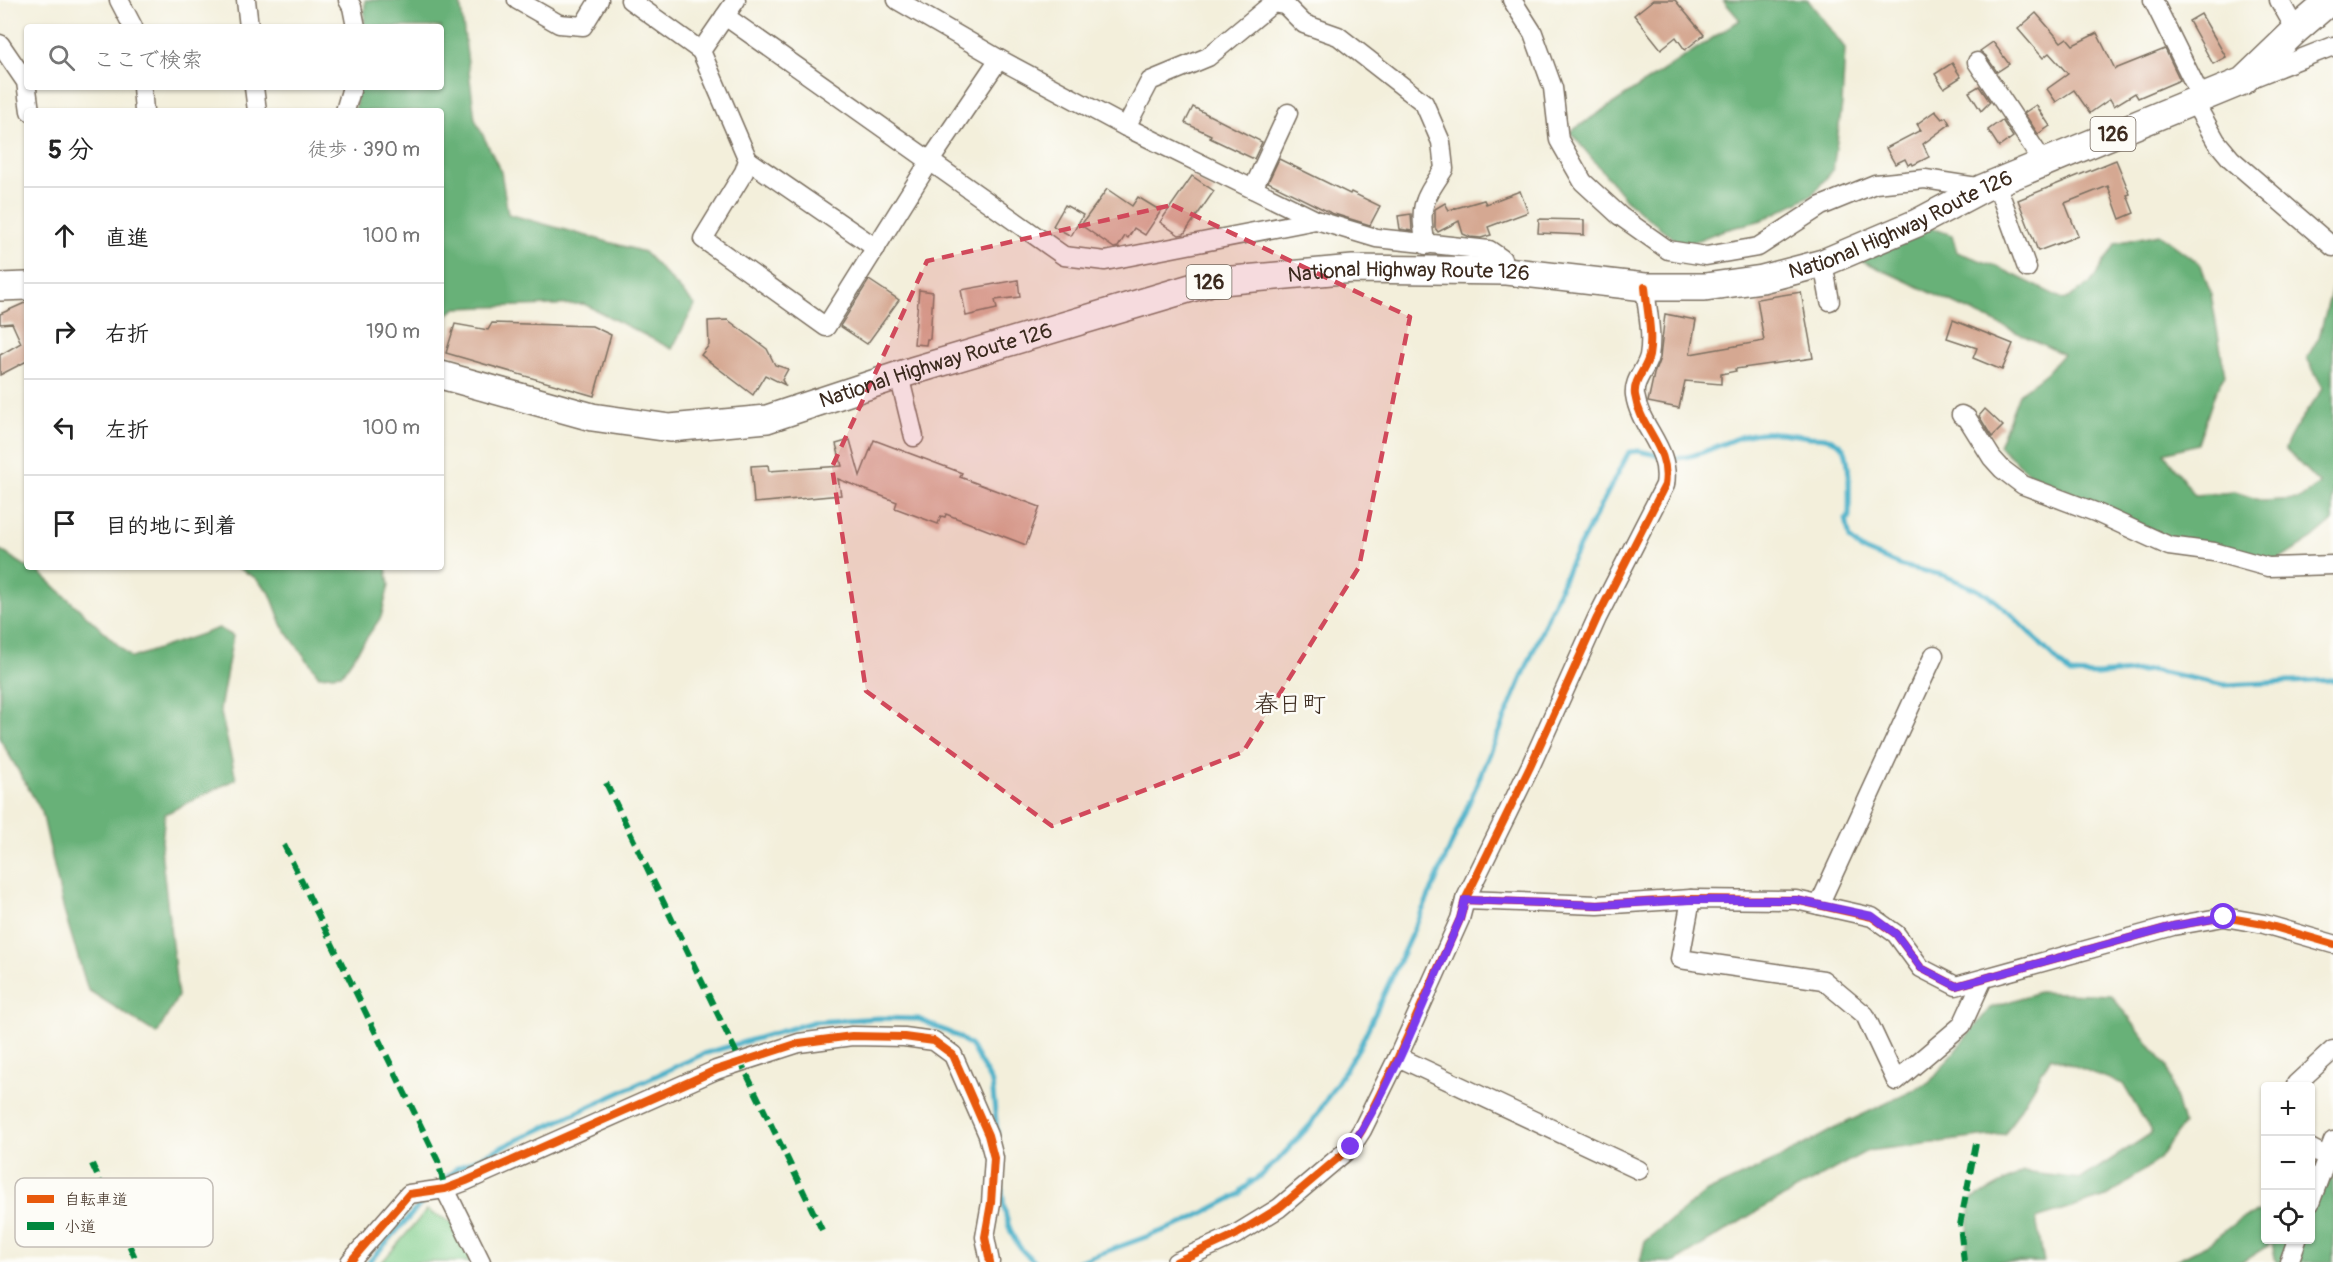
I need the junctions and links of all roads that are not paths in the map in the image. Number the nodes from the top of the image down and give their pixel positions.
1 (119, 0) edge
2 (246, 0) edge
3 (348, 0) edge
4 (517, 0) edge
5 (599, 0) edge
6 (630, 0) edge
7 (736, 0) edge
8 (897, 0) edge
9 (1512, 0) edge
10 (2153, 0) edge
11 (2279, 0) edge
12 (2331, 0) edge
13 (1281, 2) edge
14 (725, 16) junction
15 (131, 24) edge
16 (249, 24) edge
17 (355, 24) edge
18 (2296, 30) junction
19 (0, 44) edge
20 (2333, 46) edge
21 (701, 51) junction
22 (999, 59) junction
23 (1977, 62) dead end
24 (24, 79) edge
25 (2243, 81) junction
26 (27, 90) edge
27 (142, 90) edge
28 (254, 90) edge
29 (351, 90) edge
30 (2198, 99) junction
31 (30, 108) edge
32 (144, 108) edge
33 (256, 108) edge
34 (346, 108) edge
35 (1288, 113) dead end
36 (1126, 127) junction
37 (748, 160) junction
38 (930, 161) junction
39 (2044, 163) junction
40 (1990, 186) junction
41 (1253, 189) junction
42 (1316, 220) junction
43 (1426, 245) junction
44 (2333, 247) edge
45 (876, 248) junction
46 (1822, 263) junction
47 (2027, 268) dead end
48 (1506, 271) junction
49 (0, 286) edge
50 (24, 286) edge
51 (1645, 287) junction
52 (1830, 301) dead end
53 (899, 375) junction
54 (444, 376) edge
55 (1960, 414) dead end
56 (914, 437) dead end
57 (2333, 565) edge
58 (1934, 655) dead end
59 (1465, 900) junction
60 (1691, 900) junction
61 (1819, 905) junction
62 (2333, 944) edge
63 (1983, 979) junction
64 (2333, 1050) edge
65 (1398, 1058) junction
66 (2298, 1082) edge
67 (2315, 1148) edge
68 (2330, 1149) edge
69 (1639, 1170) dead end
70 (445, 1189) junction
71 (2315, 1190) edge
72 (2295, 1244) edge
73 (350, 1262) edge
74 (481, 1262) edge
75 (990, 1262) edge
76 (1176, 1262) edge
77 (2289, 1262) edge

1 - 15 street
2 - 16 street
3 - 17 street
4 - 5 street
6 - 21 street
7 - 14 street
8 - 22 street
9 - 40 street
10 - 30 street
11 - 18 street
12 - 18 highway, National Highway Route 126 / 126
13 - 36 street
13 - 43 street
14 - 21 street
14 - 38 street
18 - 25 highway, National Highway Route 126 / 126
19 - 24 street
20 - 25 street
21 - 37 street
22 - 36 street
22 - 38 street
23 - 39 street
25 - 30 highway, National Highway Route 126 / 126
26 - 31 street
27 - 32 street
28 - 33 street
29 - 34 street
30 - 39 highway, National Highway Route 126 / 126
30 - 44 street
35 - 41 street
36 - 41 street
37 - 45 street
37 - 45 street
38 - 42 street
38 - 45 street
39 - 40 highway, National Highway Route 126 / 126
40 - 46 highway, National Highway Route 126 / 126
40 - 47 street
41 - 42 street
42 - 43 street
43 - 48 street
46 - 51 highway, National Highway Route 126 / 126
46 - 52 street
48 - 51 highway, National Highway Route 126 / 126
48 - 53 highway, National Highway Route 126 / 126
49 - 50 highway
51 - 59 street
53 - 54 highway, National Highway Route 126 / 126
53 - 56 street
55 - 57 street
58 - 61 street
59 - 60 street
59 - 65 street
60 - 61 street
60 - 63 street
61 - 63 street
62 - 63 street
64 - 66 street
65 - 69 street
65 - 76 street
67 - 68 street
68 - 71 street
70 - 73 street
70 - 74 street
70 - 75 street
72 - 77 street

